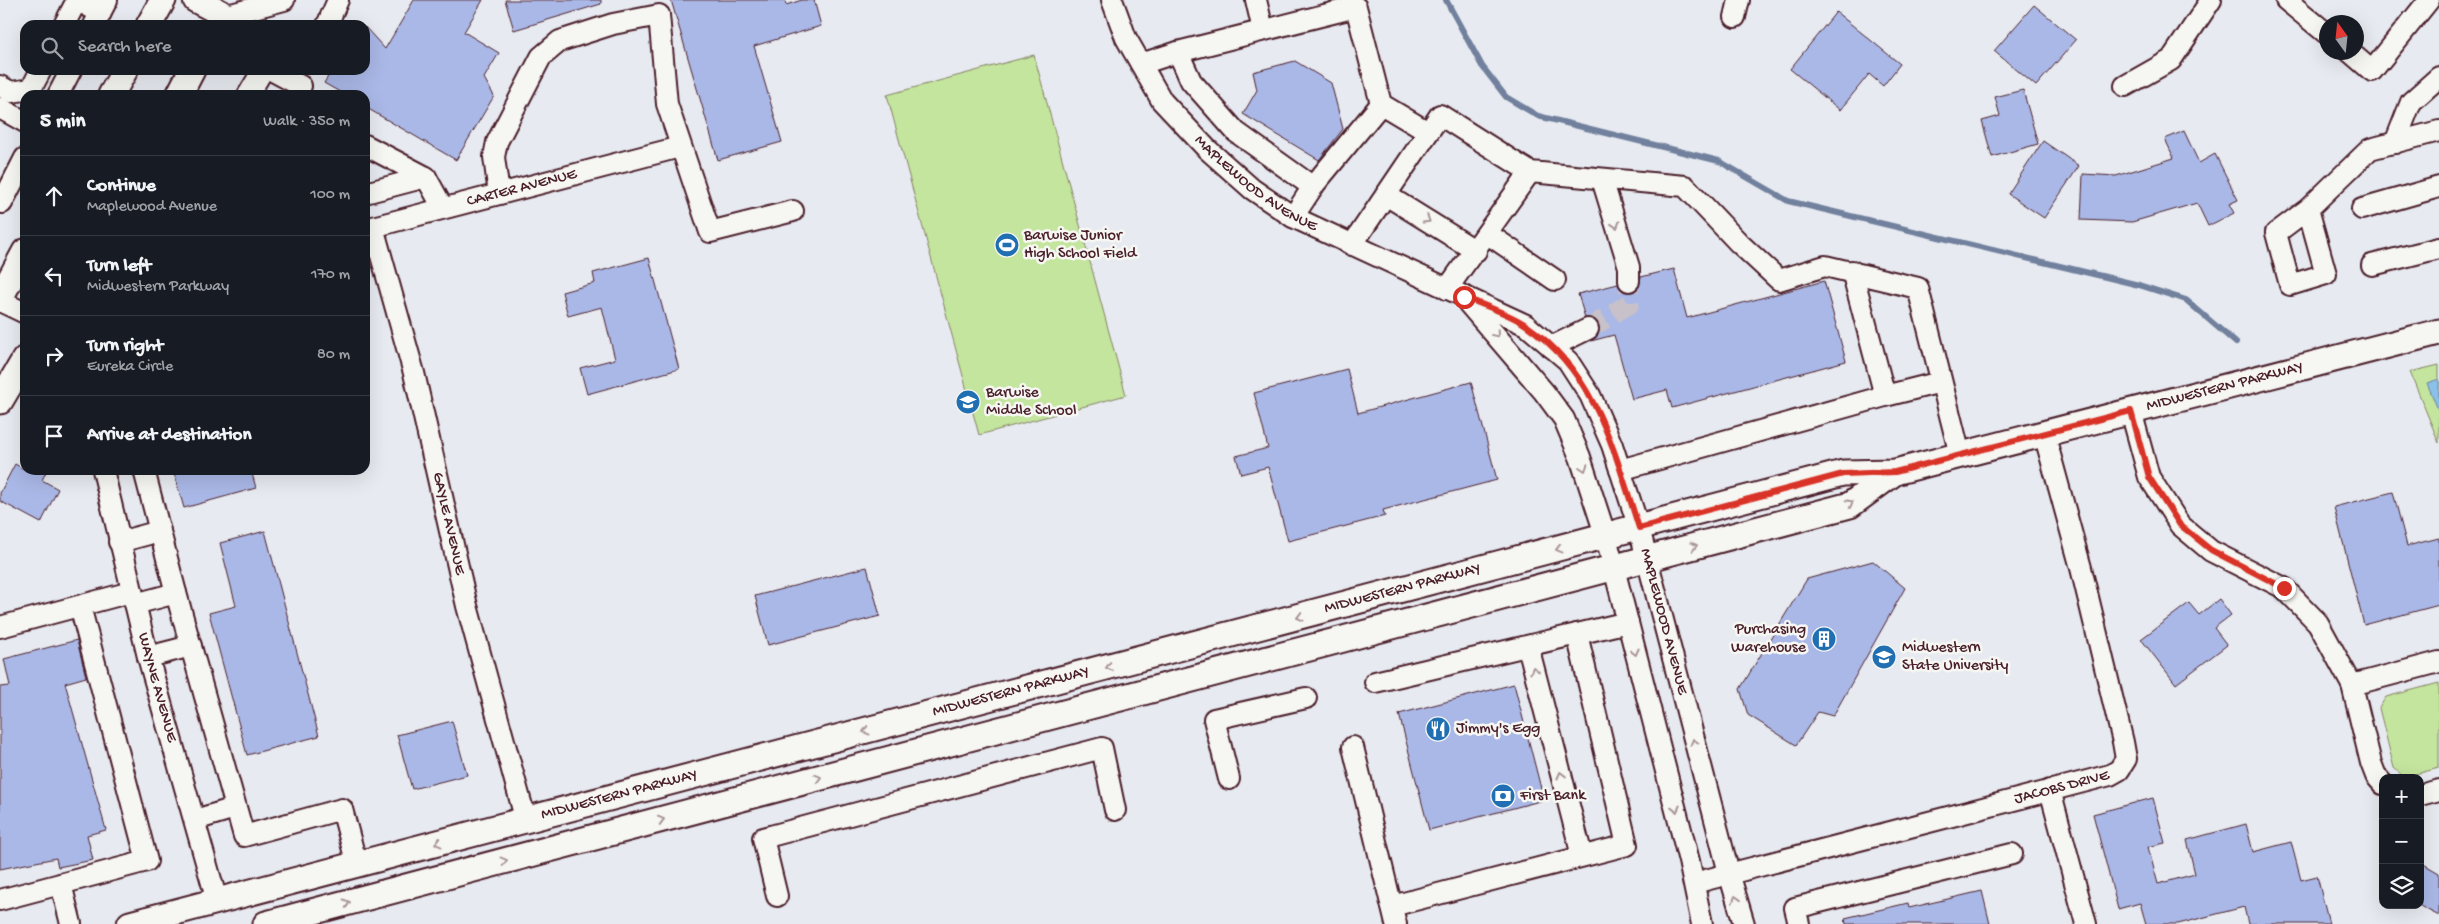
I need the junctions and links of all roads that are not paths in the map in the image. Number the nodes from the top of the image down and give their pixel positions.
1 (77, 0) edge
2 (163, 0) edge
3 (196, 0) edge
4 (284, 0) edge
5 (338, 0) edge
6 (1112, 0) edge
7 (1256, 0) edge
8 (2211, 0) edge
9 (2286, 0) edge
10 (2429, 0) edge
11 (101, 13) edge
12 (221, 14) edge
13 (67, 20) edge
14 (152, 20) edge
15 (329, 20) edge
16 (2319, 27) edge
17 (1263, 30) junction
18 (1178, 52) junction
19 (2359, 60) edge
20 (1141, 64) junction
21 (38, 75) edge
22 (68, 75) edge
23 (121, 75) edge
24 (189, 75) edge
25 (259, 75) edge
26 (282, 75) edge
27 (2439, 77) edge
28 (302, 84) edge
29 (0, 86) edge
30 (2125, 86) dead end
31 (24, 90) edge
32 (61, 90) edge
33 (114, 90) edge
34 (182, 90) edge
35 (251, 90) edge
36 (20, 91) edge
37 (1381, 104) junction
38 (0, 108) edge
39 (20, 119) edge
40 (2439, 131) edge
41 (1428, 132) junction
42 (2395, 143) junction
43 (680, 147) junction
44 (370, 148) edge
45 (20, 168) edge
46 (1530, 172) junction
47 (426, 177) junction
48 (1602, 178) junction
49 (1313, 187) junction
50 (2439, 187) edge
51 (370, 192) edge
52 (499, 194) junction
53 (1386, 195) junction
54 (2, 203) dead end
55 (443, 208) junction
56 (2308, 209) dead end
57 (2362, 209) dead end
58 (793, 211) dead end
59 (1293, 217) junction
60 (370, 228) edge
61 (370, 231) edge
62 (1488, 234) junction
63 (1352, 245) junction
64 (2439, 248) edge
65 (1476, 251) junction
66 (20, 262) edge
67 (2372, 265) dead end
68 (1852, 271) junction
69 (1555, 280) dead end
70 (1629, 281) tunnel mouth
71 (1456, 293) junction
72 (0, 300) edge
73 (20, 310) edge
74 (1588, 329) tunnel mouth
75 (2439, 332) edge
76 (1551, 347) junction
77 (20, 367) edge
78 (1941, 382) junction
79 (1885, 396) junction
80 (0, 401) edge
81 (2131, 411) junction
82 (2044, 433) junction
83 (1960, 455) junction
84 (1620, 470) junction
85 (1895, 472) junction
86 (104, 475) edge
87 (145, 475) edge
88 (1639, 528) junction
89 (160, 531) junction
90 (1606, 537) junction
91 (119, 542) junction
92 (1647, 559) junction
93 (1613, 567) junction
94 (176, 593) junction
95 (133, 598) junction
96 (80, 606) junction
97 (1628, 622) junction
98 (0, 628) edge
99 (1577, 634) junction
100 (191, 646) junction
101 (1528, 646) junction
102 (148, 657) junction
103 (1147, 657) junction
104 (2439, 662) edge
105 (1375, 682) dead end
106 (2352, 685) junction
107 (1156, 689) junction
108 (1306, 698) dead end
109 (1353, 747) dead end
110 (685, 778) junction
111 (2379, 779) edge
112 (1229, 780) dead end
113 (2050, 790) junction
114 (2439, 790) edge
115 (2424, 794) edge
116 (235, 808) junction
117 (1115, 810) dead end
118 (695, 811) junction
119 (194, 820) junction
120 (526, 820) junction
121 (535, 853) junction
122 (2012, 854) dead end
123 (1582, 856) junction
124 (357, 864) junction
125 (1729, 874) junction
126 (1694, 883) junction
127 (61, 884) junction
128 (777, 896) dead end
129 (0, 900) edge
130 (217, 901) junction
131 (1394, 915) edge
132 (71, 924) edge
133 (130, 924) edge
134 (266, 924) edge
135 (1702, 924) edge
136 (1744, 924) edge
137 (1799, 924) edge
138 (2086, 924) edge

1 - 11 street
1 - 13 street
2 - 14 main road
3 - 12 main road
4 - 12 street
5 - 15 street
6 - 20 street, MAPLEWOOD AVENUE
7 - 17 street
8 - 30 street
9 - 16 street
10 - 19 street
17 - 18 street
17 - 37 street
18 - 20 street
18 - 49 street
20 - 59 street, MAPLEWOOD AVENUE
21 - 31 street
22 - 32 street
23 - 33 main road
24 - 34 main road
25 - 35 street
26 - 28 street
27 - 42 street
29 - 36 street
37 - 41 street
37 - 49 street
38 - 39 street
40 - 42 street
41 - 46 street
41 - 53 street
42 - 56 street
43 - 52 street, CARTER AVENUE
43 - 52 street
43 - 58 street
44 - 47 street
45 - 54 street
46 - 48 street
46 - 62 street
47 - 51 street
47 - 55 street
48 - 68 street
48 -> 70 street
49 - 59 street
50 - 57 street
52 - 55 street, CARTER AVENUE
53 - 63 street
53 -> 65 street
55 - 60 street, CARTER AVENUE
59 - 63 street, MAPLEWOOD AVENUE
61 - 120 street, GAYLE AVENUE
62 - 65 street
62 - 69 street
63 - 71 street, MAPLEWOOD AVENUE
64 - 67 street
65 - 71 street
66 - 72 main road
68 - 78 street
68 - 79 street
71 - 76 street, MAPLEWOOD AVENUE
71 -> 90 street, MAPLEWOOD AVENUE
72 - 73 street
74 - 76 street
75 - 81 main road, MIDWESTERN PARKWAY
76 - 84 street, MAPLEWOOD AVENUE
77 - 80 main road
78 - 79 street
78 - 83 street
79 - 84 street
81 - 82 main road, MIDWESTERN PARKWAY
81 - 106 street
82 - 83 main road, MIDWESTERN PARKWAY
82 - 113 street, JACOBS DRIVE
83 - 85 main road, MIDWESTERN PARKWAY
84 - 88 street, MAPLEWOOD AVENUE
85 - 88 main road, MIDWESTERN PARKWAY
92 -> 85 main road, MIDWESTERN PARKWAY
86 - 91 street, WAYNE AVENUE
87 - 89 street
88 - 90 main road, MIDWESTERN PARKWAY
88 - 92 street, MAPLEWOOD AVENUE
89 - 91 street
89 - 94 street
90 - 93 street, MAPLEWOOD AVENUE
90 -> 103 main road, MIDWESTERN PARKWAY
91 - 95 street, WAYNE AVENUE
92 - 93 main road, MIDWESTERN PARKWAY
125 -> 92 street, MAPLEWOOD AVENUE
93 - 97 street, MAPLEWOOD AVENUE
93 - 107 main road, MIDWESTERN PARKWAY
94 - 95 street
94 - 100 street
95 - 96 street
95 - 102 street, WAYNE AVENUE
96 - 98 street
96 - 127 street
97 - 99 street
97 -> 126 street, MAPLEWOOD AVENUE
99 - 101 street
99 - 123 street
100 - 102 street
100 - 116 street
101 - 105 street
123 -> 101 street
102 - 119 street, WAYNE AVENUE
103 - 107 main road
103 -> 110 main road, MIDWESTERN PARKWAY
104 - 106 street
106 - 111 street
118 -> 107 main road, MIDWESTERN PARKWAY
108 - 112 street
109 - 131 street
110 - 118 main road
110 - 120 main road, MIDWESTERN PARKWAY
113 - 125 street, JACOBS DRIVE
113 - 138 street
114 - 115 street
116 - 119 street
116 - 124 street
117 - 128 street
121 -> 118 main road, MIDWESTERN PARKWAY
119 - 130 street, WAYNE AVENUE
120 - 121 main road
120 -> 124 main road, MIDWESTERN PARKWAY
134 -> 121 main road, MIDWESTERN PARKWAY
122 - 137 street
123 - 131 street
124 - 130 main road, MIDWESTERN PARKWAY
125 - 126 street, JACOBS DRIVE
136 -> 125 street, MAPLEWOOD AVENUE
126 - 135 street, MAPLEWOOD AVENUE
127 - 129 street
127 - 132 street
130 - 133 main road, MIDWESTERN PARKWAY

